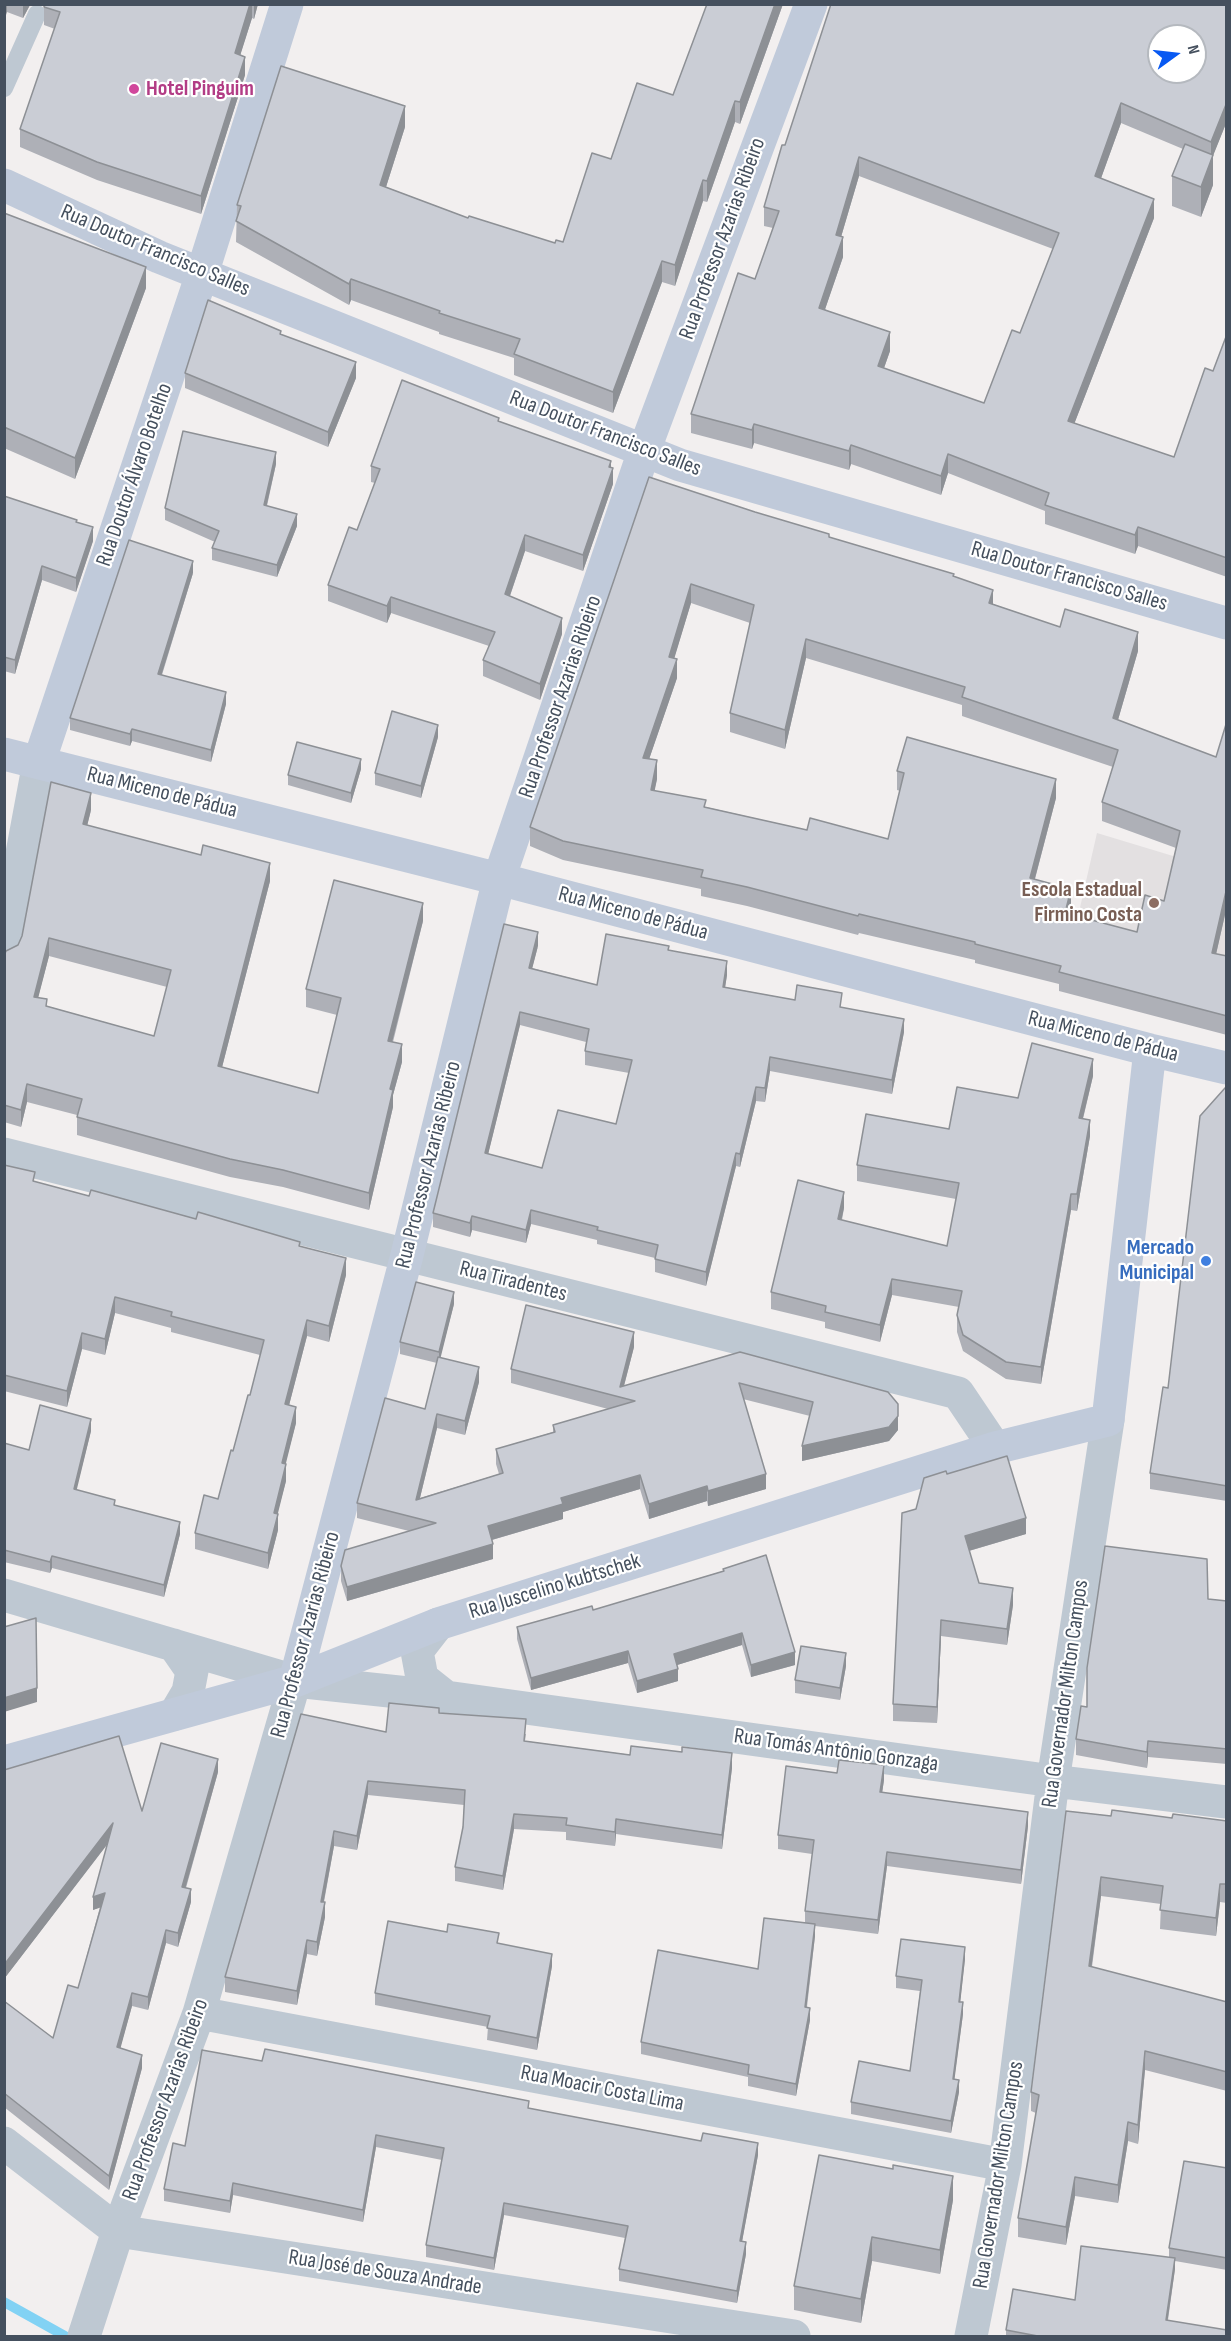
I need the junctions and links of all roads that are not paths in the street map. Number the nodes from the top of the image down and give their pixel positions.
1 (287, 4) edge
2 (811, 4) edge
3 (37, 14) dead end
4 (4, 88) edge
5 (4, 185) edge
6 (202, 274) junction
7 (644, 451) junction
8 (1227, 624) edge
9 (4, 754) edge
10 (39, 762) junction
11 (499, 879) junction
12 (4, 950) edge
13 (1150, 1050) junction
14 (1227, 1068) edge
15 (4, 1154) edge
16 (407, 1255) junction
17 (1108, 1420) junction
18 (994, 1448) junction
19 (4, 1595) edge
20 (438, 1624) junction
21 (174, 1646) junction
22 (295, 1681) junction
23 (446, 1697) junction
24 (175, 1714) junction
25 (4, 1762) edge
26 (1053, 1781) junction
27 (1227, 1802) edge
28 (199, 2013) junction
29 (4, 2143) edge
30 (1005, 2165) junction
31 (118, 2231) junction
32 (84, 2337) edge
33 (794, 2337) edge
34 (971, 2337) edge

1 - 6 main road, Rua Doutor Álvaro Botelho
2 - 7 main road, Rua Professor Azarias Ribeiro
3 - 4 lane
5 - 6 main road, Rua Doutor Francisco Salles
6 - 7 main road, Rua Doutor Francisco Salles
6 - 10 main road, Rua Doutor Álvaro Botelho
7 - 8 main road, Rua Doutor Francisco Salles
7 - 11 main road, Rua Professor Azarias Ribeiro
9 - 10 main road, Rua Miceno de Pádua
10 - 11 main road, Rua Miceno de Pádua
10 - 12 street, Rua Doutor Álvaro Botelho
11 - 13 main road, Rua Miceno de Pádua
11 - 16 main road, Rua Professor Azarias Ribeiro
13 - 14 main road, Rua Miceno de Pádua
13 - 17 main road, Rua Governador Milton Campos
15 - 16 street, Rua Tiradentes
16 - 18 street, Rua Tiradentes
16 - 22 main road, Rua Professor Azarias Ribeiro
17 - 18 main road, Rua Juscelino kubtschek
17 - 26 street, Rua Governador Milton Campos
18 - 20 main road, Rua Juscelino kubtschek
19 - 21 street, Rua Tomás Antônio Gonzaga
20 - 22 main road, Rua Juscelino kubtschek
20 - 23 street
21 - 22 street, Rua Tomás Antônio Gonzaga
21 - 24 street
22 - 23 street, Rua Tomás Antônio Gonzaga
22 - 24 main road, Rua Juscelino kubtschek
22 - 28 street, Rua Professor Azarias Ribeiro
23 - 26 street, Rua Tomás Antônio Gonzaga
24 - 25 main road, Rua Juscelino kubtschek
26 - 27 street, Rua Tomás Antônio Gonzaga
26 - 30 street, Rua Governador Milton Campos
28 - 30 street, Rua Moacir Costa Lima
28 - 31 street, Rua Professor Azarias Ribeiro
29 - 31 street, Rua José de Souza Andrade
30 - 34 street, Rua Governador Milton Campos
31 - 32 street, Rua Professor Azarias Ribeiro
31 - 33 street, Rua José de Souza Andrade

